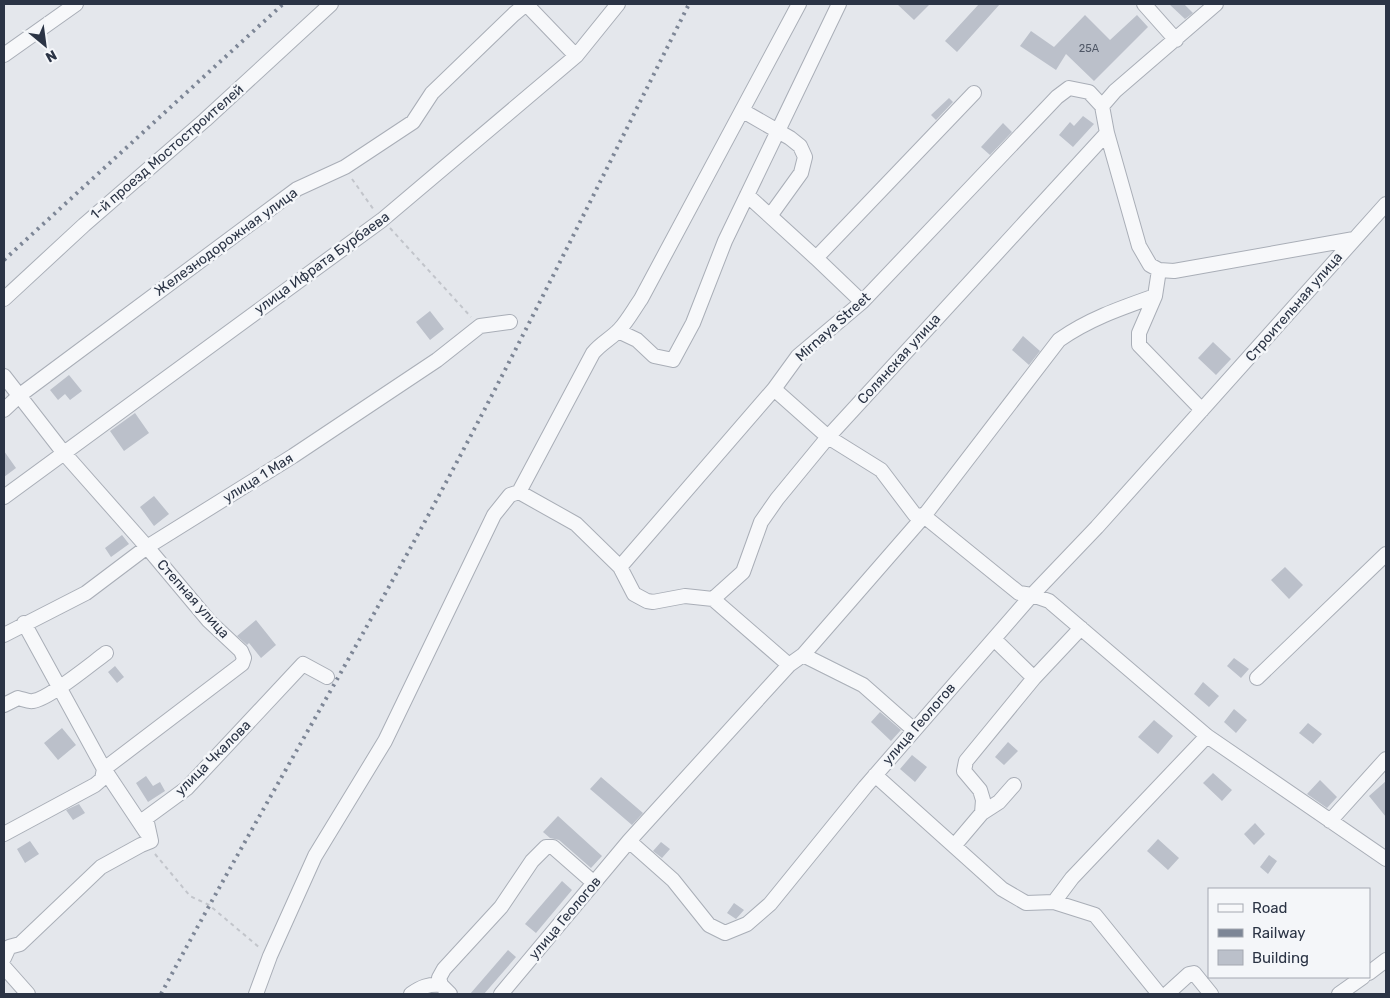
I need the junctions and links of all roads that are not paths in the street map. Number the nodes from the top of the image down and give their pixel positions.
1 (76, 4) edge
2 (331, 4) edge
3 (526, 4) edge
4 (618, 4) edge
5 (799, 4) edge
6 (839, 4) edge
7 (1144, 4) edge
8 (1216, 4) edge
9 (1176, 40) junction
10 (4, 55) edge
11 (576, 56) junction
12 (974, 93) dead end
13 (1102, 106) junction
14 (743, 111) junction
15 (777, 131) junction
16 (1107, 133) junction
17 (747, 195) junction
18 (1386, 204) edge
19 (770, 216) junction
20 (1354, 239) junction
21 (816, 258) junction
22 (1159, 270) junction
23 (1155, 296) junction
24 (4, 299) edge
25 (862, 302) junction
26 (510, 322) dead end
27 (618, 331) junction
28 (4, 376) edge
29 (774, 389) junction
30 (20, 395) junction
31 (4, 410) edge
32 (1202, 410) junction
33 (828, 438) junction
34 (64, 452) junction
35 (520, 492) junction
36 (4, 497) edge
37 (924, 516) junction
38 (147, 547) junction
39 (1386, 554) edge
40 (620, 568) junction
41 (1032, 595) junction
42 (713, 599) junction
43 (24, 623) junction
44 (1081, 628) junction
45 (4, 635) edge
46 (994, 639) junction
47 (106, 653) dead end
48 (803, 655) junction
49 (789, 665) junction
50 (327, 676) dead end
51 (1034, 678) junction
52 (1257, 678) dead end
53 (58, 687) junction
54 (4, 705) edge
55 (914, 730) junction
56 (1207, 736) junction
57 (1386, 759) edge
58 (104, 769) junction
59 (875, 775) junction
60 (1014, 785) dead end
61 (982, 813) junction
62 (1330, 821) junction
63 (4, 834) edge
64 (152, 841) junction
65 (629, 841) junction
66 (954, 846) junction
67 (1386, 859) edge
68 (594, 883) junction
69 (1054, 902) junction
70 (4, 958) edge
71 (1386, 960) edge
72 (4, 966) edge
73 (1370, 972) edge
74 (1362, 978) edge
75 (445, 989) edge
76 (1347, 992) edge
77 (28, 994) edge
78 (256, 994) edge
79 (411, 994) edge
80 (501, 994) edge
81 (1159, 994) edge
82 (1167, 994) edge
83 (1211, 994) edge

1 - 10 street
2 - 24 street, 1-й проезд Мостостроителей
3 - 11 street, Железнодорожная улица
3 - 30 street, Железнодорожная улица
4 - 11 street, улица Ифрата Бурбаева
5 - 14 street
6 - 15 street
7 - 9 street
8 - 9 street
9 - 13 street
11 - 34 street, улица Ифрата Бурбаева
12 - 21 street
13 - 16 street
13 - 25 street, Mirnaya Street
14 - 15 street
14 - 27 street
15 - 17 street
15 - 19 street
16 - 22 street
16 - 33 street, Солянская улица
17 - 19 street
17 - 27 street
18 - 20 street, Строительная улица
19 - 21 street
20 - 22 street
20 - 32 street, Строительная улица
21 - 25 street
22 - 23 street
23 - 32 street
23 - 37 street, улица Геологов
25 - 29 street, Mirnaya Street
26 - 38 street, улица 1 Мая
27 - 35 street
28 - 30 street, Степная улица
29 - 33 street
29 - 40 street, Mirnaya Street
30 - 31 street, Железнодорожная улица
30 - 34 street, Степная улица
32 - 41 street, улица Геологов
33 - 37 street
33 - 42 street, Солянская улица
34 - 36 street, улица Ифрата Бурбаева
34 - 38 street, Степная улица
35 - 40 street
35 - 78 street
37 - 41 street
37 - 48 street, улица Геологов
38 - 43 street, улица 1 Мая
38 - 58 street, Степная улица
39 - 52 street
40 - 42 street
41 - 44 street
41 - 46 street, улица Геологов
42 - 49 street
43 - 45 street, улица 1 Мая
43 - 53 street
44 - 51 street
44 - 56 street
46 - 51 street
46 - 55 street, улица Геологов
47 - 53 street
48 - 49 street, улица Геологов
48 - 55 street
49 - 65 street, улица Геологов
50 - 64 street, улица Чкалова
51 - 61 street
53 - 54 street
53 - 58 street
55 - 59 street, улица Геологов
56 - 62 street
56 - 69 street
57 - 62 street
58 - 63 street, Степная улица
58 - 64 street
59 - 65 street, улица Геологов
59 - 66 street
60 - 61 street
61 - 66 street
62 - 67 street
64 - 70 street
65 - 68 street, улица Геологов
66 - 69 street
68 - 75 street
68 - 80 street, улица Геологов
69 - 81 street
71 - 73 street
72 - 77 street
74 - 76 street
75 - 79 street
82 - 83 street

